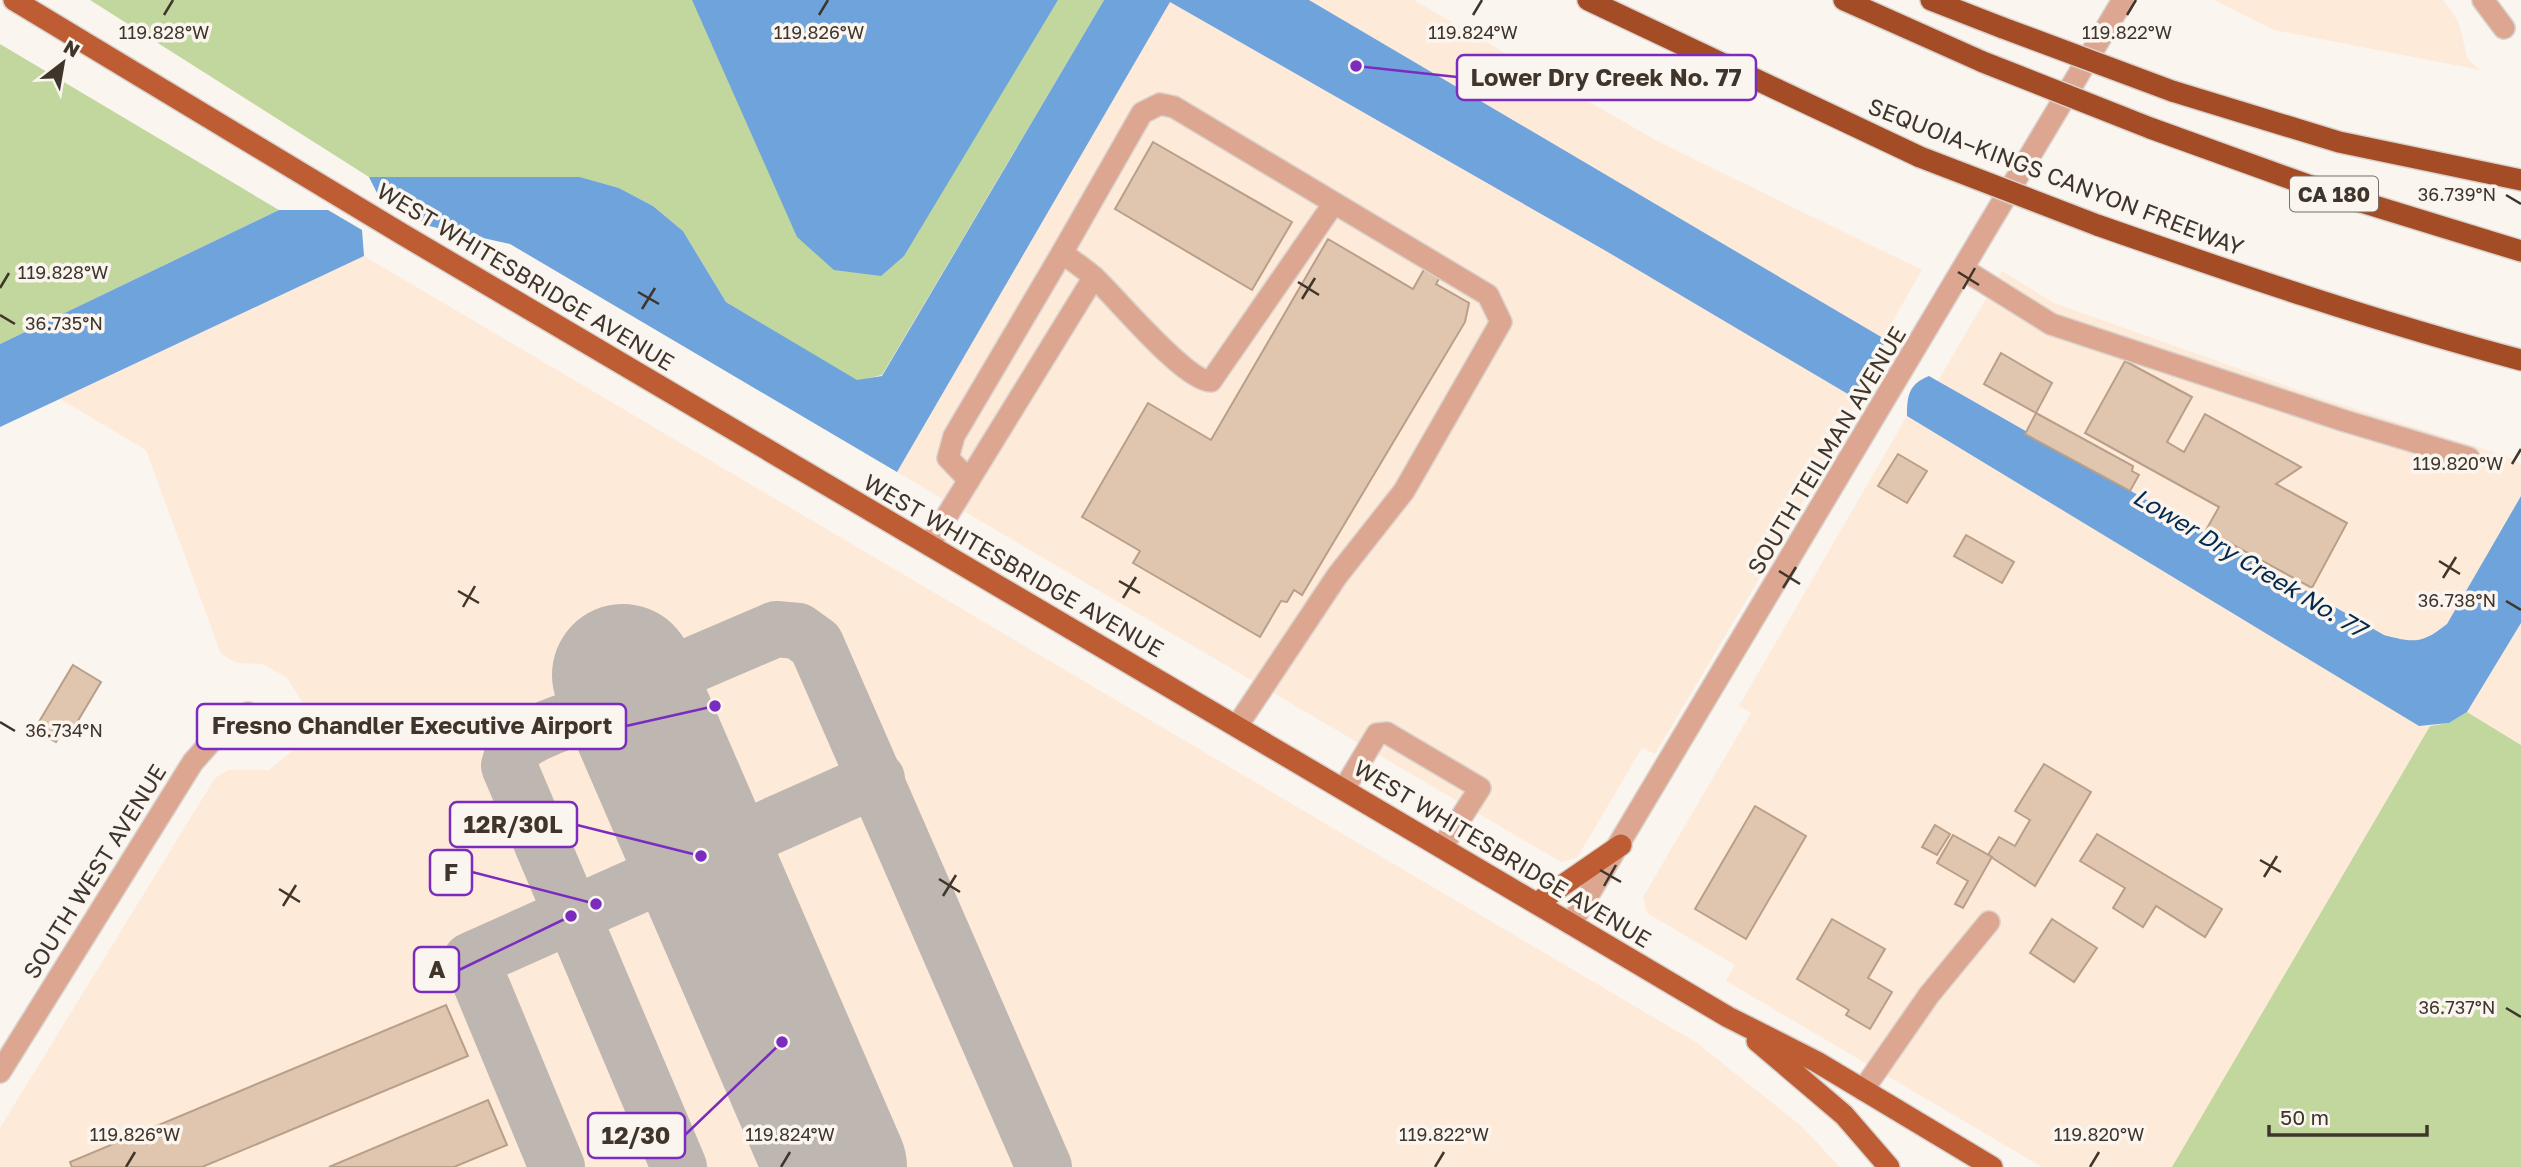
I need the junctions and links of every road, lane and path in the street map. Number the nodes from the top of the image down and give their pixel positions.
1 (14, 0) edge
2 (1588, 0) edge
3 (1844, 0) edge
4 (1931, 0) edge
5 (2123, 0) edge
6 (2483, 0) edge
7 (2504, 28) dead end
8 (2521, 179) edge
9 (1334, 202) junction
10 (2521, 251) edge
11 (1062, 253) junction
12 (1963, 269) junction
13 (1094, 277) junction
14 (2521, 362) edge
15 (2469, 458) dead end
16 (969, 480) junction
17 (929, 545) junction
18 (248, 713) dead end
19 (1237, 726) junction
20 (1344, 789) junction
21 (1621, 845) junction
22 (1443, 847) junction
23 (1537, 903) junction
24 (1989, 922) dead end
25 (1571, 925) junction
26 (1728, 1017) junction
27 (0, 1072) edge
28 (1863, 1090) junction
29 (1889, 1167) edge
30 (1992, 1167) edge

1 - 17 main road, WEST WHITESBRIDGE AVENUE
2 - 14 highway, SEQUOIA–KINGS CANYON FREEWAY, bridge
3 - 10 highway, CA 180, bridge
4 - 8 highway, bridge
5 - 12 street, SOUTH TEILMAN AVENUE
6 - 7 street
9 - 11 street
9 - 13 street
9 - 19 street
11 - 13 street
11 - 16 street
12 - 15 street
12 - 21 street, SOUTH TEILMAN AVENUE
13 - 16 street
16 - 17 street
17 - 19 main road, WEST WHITESBRIDGE AVENUE
18 - 27 street, SOUTH WEST AVENUE
19 - 20 main road, WEST WHITESBRIDGE AVENUE
20 - 22 main road, WEST WHITESBRIDGE AVENUE
20 - 22 street
21 - 23 main road
21 - 25 street, SOUTH TEILMAN AVENUE
22 - 23 main road, WEST WHITESBRIDGE AVENUE
23 - 25 main road, WEST WHITESBRIDGE AVENUE
24 - 28 street
25 - 26 main road, WEST WHITESBRIDGE AVENUE
26 - 28 main road, WEST WHITESBRIDGE AVENUE
26 - 29 main road
28 - 30 main road, WEST WHITESBRIDGE AVENUE

